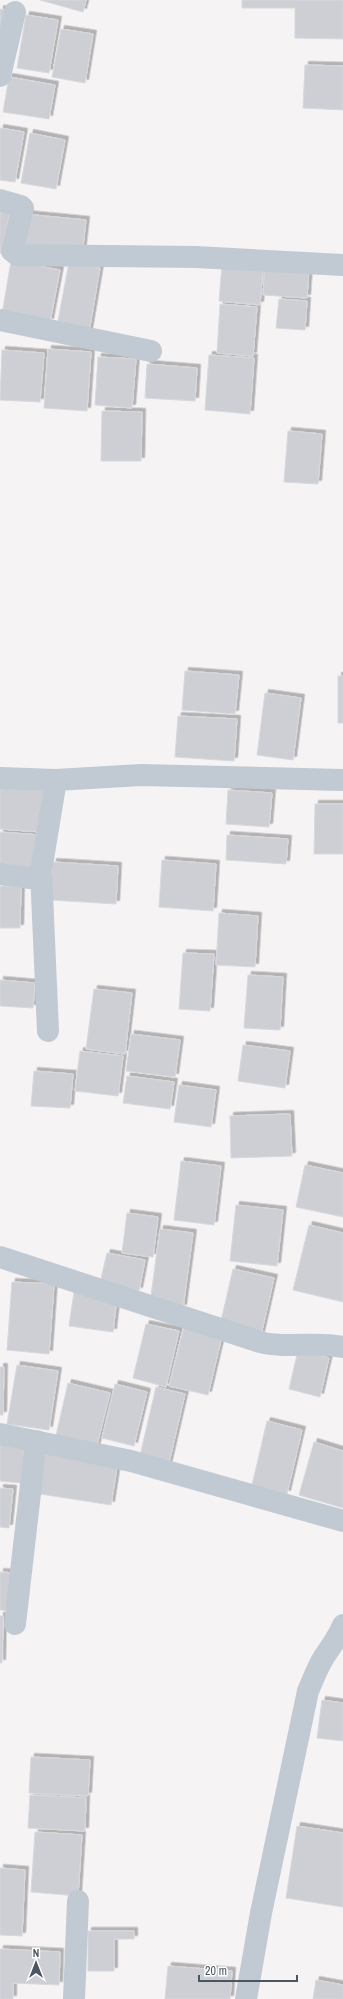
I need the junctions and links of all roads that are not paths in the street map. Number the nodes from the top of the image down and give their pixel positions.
1 (15, 12) dead end
2 (0, 76) edge
3 (0, 200) edge
4 (343, 265) edge
5 (0, 320) edge
6 (151, 351) dead end
7 (0, 778) edge
8 (56, 780) junction
9 (343, 780) edge
10 (41, 870) junction
11 (0, 874) edge
12 (48, 1031) dead end
13 (0, 1257) edge
14 (343, 1347) edge
15 (0, 1434) edge
16 (36, 1441) junction
17 (343, 1521) edge
18 (15, 1624) dead end
19 (342, 1633) edge
20 (78, 1901) dead end
21 (74, 1999) edge
22 (246, 1999) edge

1 - 2 street
3 - 4 street
5 - 6 street
7 - 8 street
8 - 9 street
8 - 10 street
10 - 11 street
10 - 12 street
13 - 14 street
15 - 16 street
16 - 17 street
16 - 18 street
19 - 22 street
20 - 21 street

